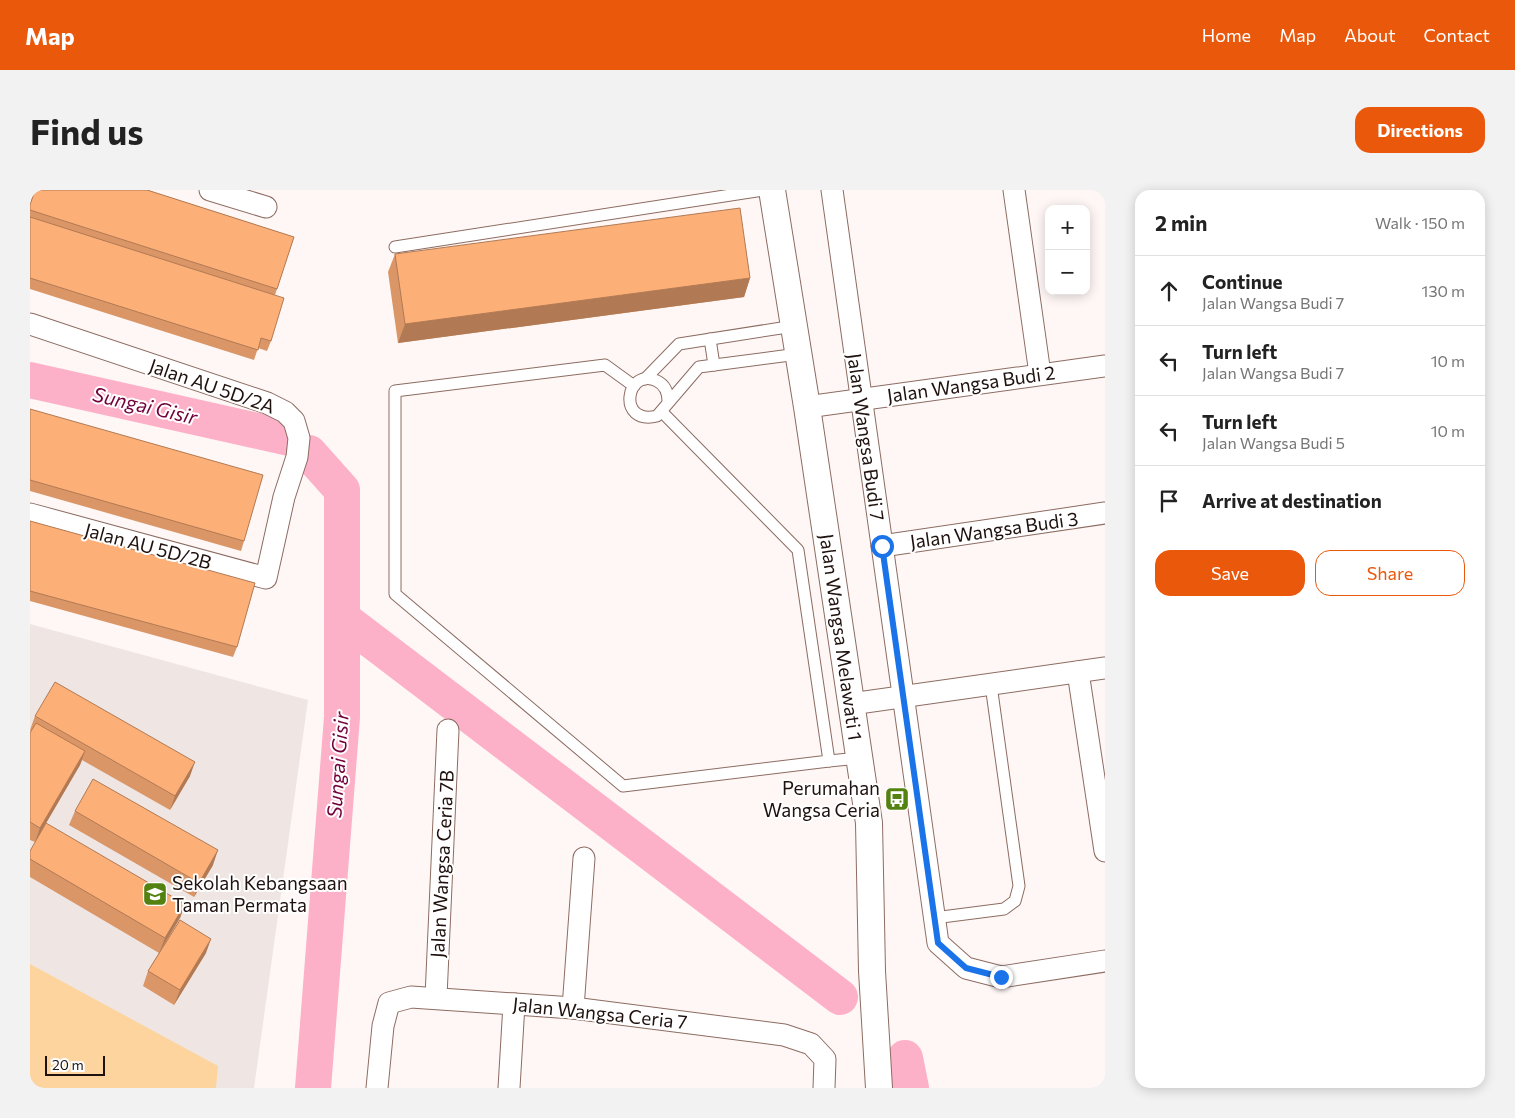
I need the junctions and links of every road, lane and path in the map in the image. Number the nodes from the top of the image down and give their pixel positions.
1 (210, 190) edge
2 (763, 190) edge
3 (772, 190) edge
4 (832, 190) edge
5 (1014, 190) edge
6 (266, 207) dead end
7 (395, 247) dead end
8 (30, 324) edge
9 (794, 326) junction
10 (710, 339) junction
11 (793, 363) junction
12 (714, 366) junction
13 (1105, 366) edge
14 (1040, 374) junction
15 (645, 380) junction
16 (634, 386) junction
17 (861, 400) junction
18 (668, 401) junction
19 (807, 407) junction
20 (662, 412) junction
21 (1105, 513) edge
22 (30, 514) edge
23 (882, 546) junction
24 (266, 578) joint
25 (1105, 668) edge
26 (1078, 672) junction
27 (991, 685) junction
28 (902, 697) junction
29 (851, 704) junction
30 (448, 730) dead end
31 (859, 758) junction
32 (830, 761) junction
33 (1102, 811) edge
34 (1105, 851) edge
35 (584, 858) dead end
36 (934, 918) junction
37 (1105, 962) edge
38 (436, 997) junction
39 (514, 1004) junction
40 (573, 1008) junction
41 (378, 1088) edge
42 (509, 1088) edge
43 (824, 1088) edge
44 (879, 1088) edge

1 - 6 street
2 - 7 lane
3 - 9 street, Jalan Wangsa Melawati 1
4 - 17 street, Jalan Wangsa Budi 7
5 - 14 street
8 - 24 street, Jalan AU 5D/2A
9 - 10 lane
9 - 11 street, Jalan Wangsa Melawati 1
10 - 12 lane
10 - 15 lane
11 - 12 lane
11 - 19 street, Jalan Wangsa Melawati 1
12 - 18 lane
13 - 14 street, Jalan Wangsa Budi 2
14 - 17 street, Jalan Wangsa Budi 2
15 - 16 lane
15 - 18 lane
16 - 20 lane
16 - 32 lane
17 - 19 street, Jalan Wangsa Budi 2
17 - 23 street, Jalan Wangsa Budi 7
18 - 20 lane
19 - 29 street, Jalan Wangsa Melawati 1
20 - 32 lane
21 - 23 street, Jalan Wangsa Budi 3
22 - 24 street, Jalan AU 5D/2B
23 - 28 street, Jalan Wangsa Budi 7
25 - 26 street
26 - 27 street
26 - 33 street
27 - 28 street
27 - 36 lane
28 - 29 street
28 - 36 street, Jalan Wangsa Budi 7
29 - 31 street, Jalan Wangsa Melawati 1
30 - 38 street, Jalan Wangsa Ceria 7B
31 - 32 lane
31 - 44 street, Jalan Wangsa Melawati 1
33 - 34 street
35 - 40 street
36 - 37 street, Jalan Wangsa Budi 7
38 - 39 street, Jalan Wangsa Ceria 7
38 - 41 street, Jalan Wangsa Ceria 7
39 - 40 street, Jalan Wangsa Ceria 7
39 - 42 street
40 - 43 street, Jalan Wangsa Ceria 7

